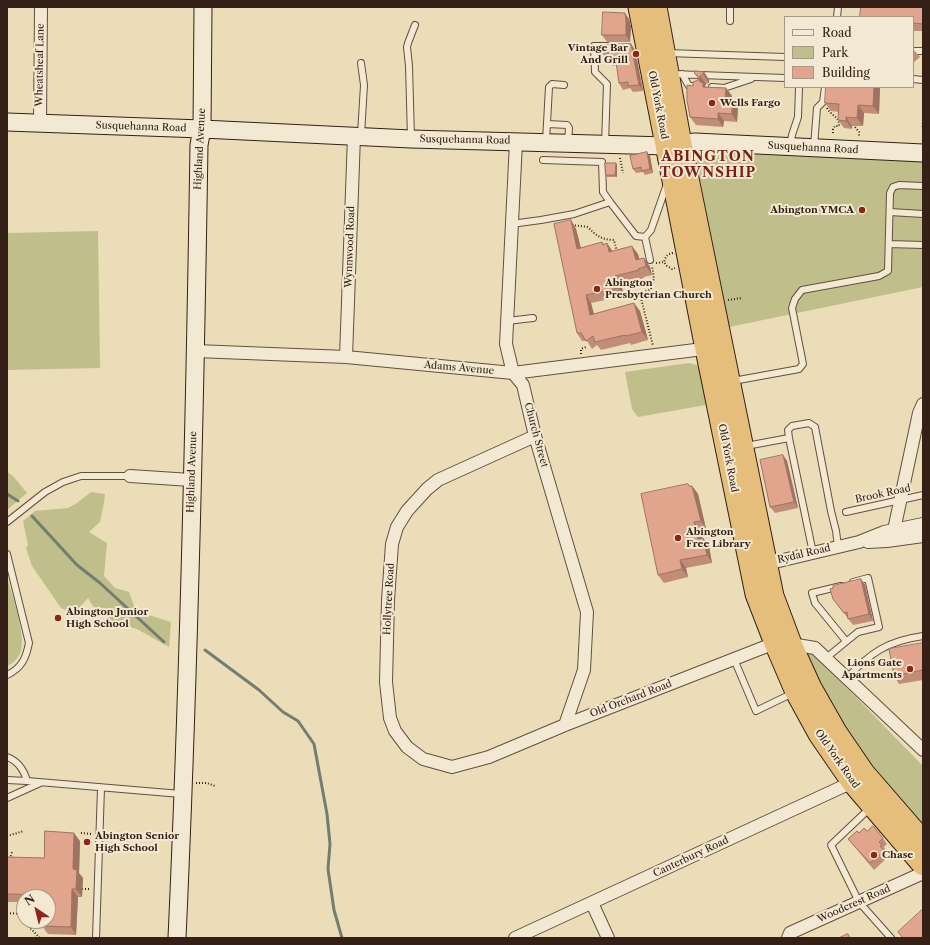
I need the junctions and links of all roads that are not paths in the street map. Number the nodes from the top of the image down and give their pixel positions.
1 (41, 7) edge
2 (203, 7) edge
3 (639, 7) edge
4 (656, 7) edge
5 (730, 7) edge
6 (730, 21) dead end
7 (415, 25) dead end
8 (617, 46) edge
9 (651, 48) junction
10 (915, 51) dead end
11 (923, 51) edge
12 (784, 57) edge
13 (361, 63) dead end
14 (675, 74) junction
15 (756, 77) junction
16 (784, 78) edge
17 (564, 85) dead end
18 (700, 86) edge
19 (709, 87) edge
20 (799, 88) edge
21 (825, 88) edge
22 (7, 122) edge
23 (40, 124) junction
24 (548, 124) junction
25 (202, 129) junction
26 (357, 136) junction
27 (411, 139) junction
28 (516, 142) junction
29 (546, 142) junction
30 (568, 143) junction
31 (605, 144) junction
32 (674, 145) junction
33 (790, 147) junction
34 (813, 148) junction
35 (923, 153) edge
36 (543, 160) dead end
37 (671, 169) junction
38 (923, 186) edge
39 (610, 202) junction
40 (890, 212) junction
41 (923, 214) edge
42 (511, 224) junction
43 (645, 237) junction
44 (889, 244) junction
45 (923, 245) edge
46 (650, 260) road end
47 (533, 318) dead end
48 (507, 320) junction
49 (714, 348) junction
50 (196, 351) junction
51 (346, 357) junction
52 (513, 373) junction
53 (729, 382) junction
54 (923, 404) edge
55 (535, 436) junction
56 (789, 438) junction
57 (742, 446) junction
58 (130, 476) joint
59 (191, 480) junction
60 (923, 495) edge
61 (901, 500) junction
62 (846, 512) dead end
63 (7, 522) edge
64 (923, 524) edge
65 (894, 530) junction
66 (923, 536) edge
67 (859, 542) junction
68 (838, 546) junction
69 (813, 553) junction
70 (7, 554) edge
71 (758, 565) junction
72 (923, 636) edge
73 (846, 641) junction
74 (783, 644) junction
75 (826, 658) junction
76 (734, 659) junction
77 (7, 675) edge
78 (847, 678) junction
79 (796, 692) junction
80 (565, 725) junction
81 (923, 750) edge
82 (7, 758) edge
83 (489, 758) joint
84 (858, 777) junction
85 (7, 780) edge
86 (27, 781) junction
87 (40, 782) junction
88 (101, 788) junction
89 (189, 789) junction
90 (7, 798) edge
91 (872, 806) junction
92 (923, 841) edge
93 (923, 865) edge
94 (923, 873) edge
95 (859, 902) junction
96 (592, 903) junction
97 (96, 938) edge
98 (177, 938) edge
99 (515, 938) edge
100 (608, 938) edge
101 (788, 938) edge
102 (891, 938) edge

1 - 23 street, Wheatsheaf Lane
2 - 25 street, Highland Avenue
3 - 9 highway, Old York Road
4 - 9 highway, Old York Road
5 - 6 lane
7 - 27 lane
8 - 31 lane
9 - 12 lane
9 - 14 highway, Old York Road
9 - 32 highway, Old York Road
10 - 11 lane
13 - 26 lane
14 - 15 lane
14 - 18 lane
14 - 32 highway, Old York Road
15 - 16 lane
15 - 19 lane
17 - 24 lane
20 - 33 lane
21 - 34 lane
22 - 23 street, Susquehanna Road
23 - 25 street, Susquehanna Road
24 - 29 lane
24 - 30 lane
25 - 26 street, Susquehanna Road
25 - 50 street, Highland Avenue
26 - 27 street, Susquehanna Road
26 - 51 street, Wynnwood Road
27 - 28 street, Susquehanna Road
28 - 29 street, Susquehanna Road
28 - 42 street, Church Street
29 - 30 street, Susquehanna Road
30 - 31 street, Susquehanna Road
31 - 32 street, Susquehanna Road
32 - 33 street, Susquehanna Road
32 - 37 highway, Old York Road
32 - 49 highway, Old York Road
33 - 34 street, Susquehanna Road
34 - 35 street, Susquehanna Road
36 - 39 lane
37 - 43 lane
37 - 49 highway, Old York Road
38 - 40 lane
39 - 42 lane
39 - 43 lane
40 - 41 lane
40 - 44 lane
42 - 48 street, Church Street
43 - 46 lane
44 - 45 lane
44 - 53 lane
47 - 48 lane
48 - 52 street, Church Street
49 - 52 street, Adams Avenue
49 - 53 highway, Old York Road
49 - 71 highway, Old York Road
50 - 51 street, Adams Avenue
50 - 59 street, Highland Avenue
51 - 52 street, Adams Avenue
52 - 55 street, Church Street
53 - 57 highway, Old York Road
54 - 61 street
55 - 80 street, Church Street
55 - 83 street, Hollytree Road
56 - 57 lane
56 - 68 lane
56 - 69 lane
57 - 71 highway, Old York Road
58 - 59 street
58 - 63 lane
59 - 89 street, Highland Avenue
60 - 61 lane, Brook Road
61 - 62 lane, Brook Road
61 - 65 street
64 - 65 street, Rydal Road
65 - 67 street, Rydal Road
66 - 67 street, Rydal Road
67 - 68 street, Rydal Road
68 - 69 street, Rydal Road
69 - 71 street, Rydal Road
70 - 77 lane
71 - 74 highway, Old York Road
72 - 78 lane
73 - 73 lane
73 - 75 lane
74 - 75 street
74 - 76 street, Old Orchard Road
74 - 79 highway, Old York Road
74 - 84 highway, Old York Road
75 - 78 street
76 - 79 lane
76 - 80 street, Old Orchard Road
78 - 81 street
79 - 84 highway, Old York Road
80 - 83 street, Old Orchard Road
82 - 86 lane
84 - 91 highway, Old York Road
84 - 92 highway, Old York Road
84 - 96 street, Canterbury Road
85 - 86 lane
86 - 87 lane
87 - 88 lane
87 - 90 lane
88 - 89 lane
88 - 97 lane
89 - 98 street, Highland Avenue
91 - 93 highway, Old York Road
91 - 95 lane
94 - 95 street, Woodcrest Road
95 - 101 street, Woodcrest Road
95 - 102 lane
96 - 99 street, Canterbury Road
96 - 100 street

